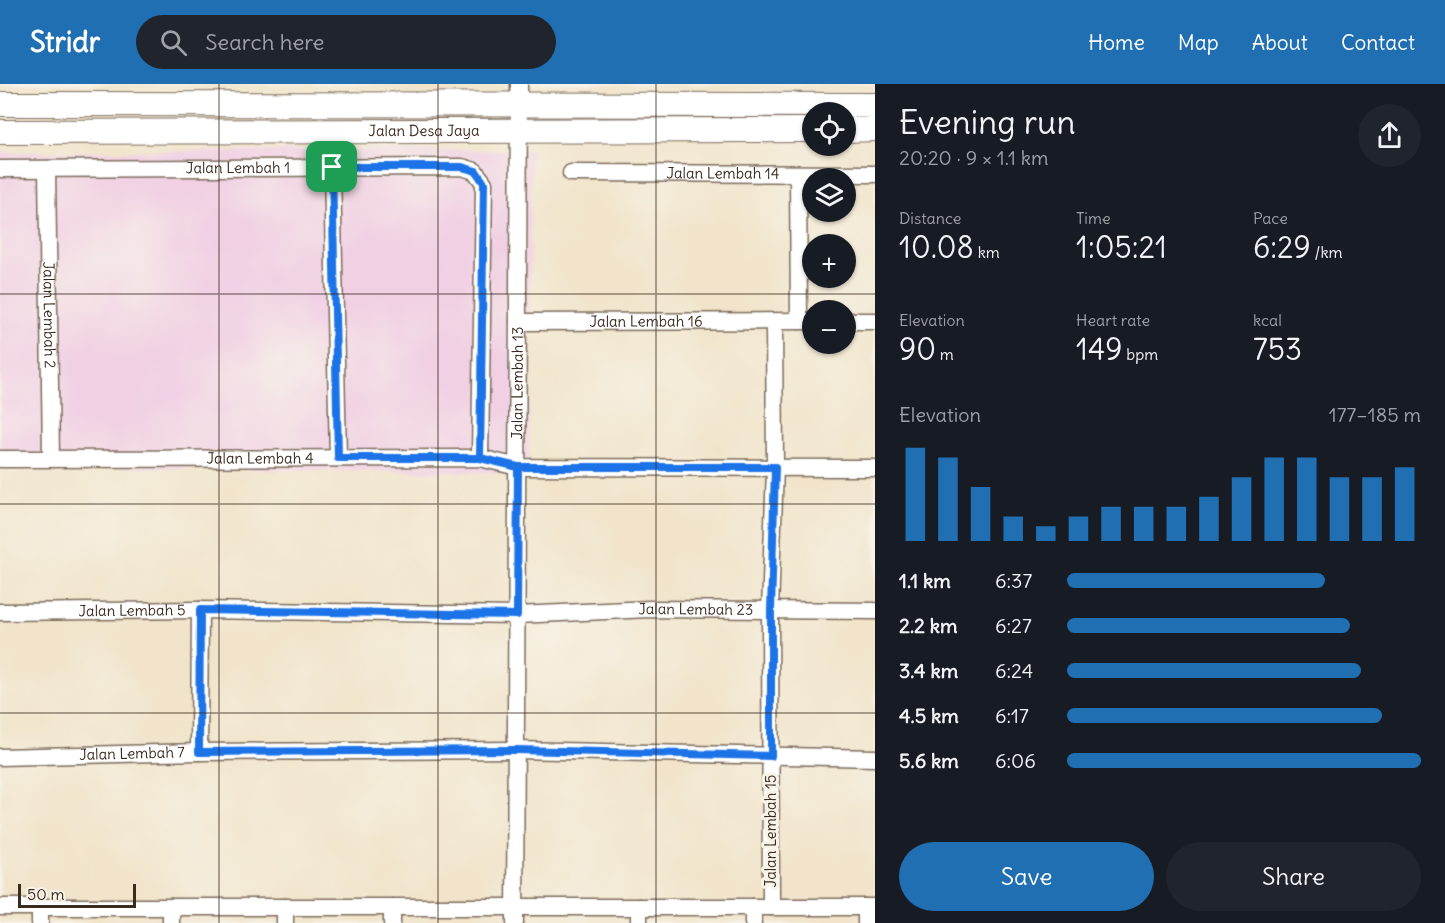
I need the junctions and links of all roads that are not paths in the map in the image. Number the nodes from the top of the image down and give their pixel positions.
1 (519, 94) edge
2 (0, 104) edge
3 (875, 105) edge
4 (856, 129) edge
5 (875, 129) edge
6 (802, 130) edge
7 (519, 131) junction
8 (0, 132) edge
9 (332, 167) junction
10 (0, 169) edge
11 (47, 169) junction
12 (571, 173) dead end
13 (798, 174) junction
14 (875, 174) edge
15 (805, 300) edge
16 (802, 321) edge
17 (856, 321) edge
18 (875, 321) edge
19 (518, 322) junction
20 (774, 322) junction
21 (51, 458) junction
22 (338, 458) junction
23 (480, 458) junction
24 (0, 459) edge
25 (518, 467) junction
26 (775, 467) junction
27 (875, 468) edge
28 (200, 610) junction
29 (771, 611) junction
30 (875, 611) edge
31 (0, 612) edge
32 (517, 615) junction
33 (516, 750) junction
34 (199, 752) junction
35 (771, 756) junction
36 (0, 757) edge
37 (875, 758) edge
38 (771, 907) junction
39 (0, 908) edge
40 (869, 912) edge
41 (40, 915) edge
42 (171, 915) edge
43 (285, 915) edge
44 (392, 915) edge
45 (515, 915) edge
46 (639, 915) edge
47 (753, 915) edge

1 - 2 main road, Jalan Desa Jaya
1 - 3 main road, Jalan Desa Jaya
1 - 7 street, Jalan Lembah 13
4 - 5 main road
6 - 7 main road, Jalan Desa Jaya
7 - 8 main road, Jalan Desa Jaya
7 - 19 street, Jalan Lembah 13
9 - 11 street, Jalan Lembah 1
9 - 22 street
9 - 23 street, Jalan Lembah 1
10 - 11 street, Jalan Lembah 1
11 - 21 street, Jalan Lembah 2
12 - 13 street, Jalan Lembah 14
13 - 14 street, Jalan Lembah 14
13 - 15 street
16 - 20 street, Jalan Lembah 16
17 - 18 street
19 - 20 street, Jalan Lembah 16
19 - 25 street, Jalan Lembah 13
20 - 26 street, Jalan Lembah 15
21 - 22 street, Jalan Lembah 4
21 - 24 street, Jalan Lembah 4
22 - 23 street, Jalan Lembah 4
23 - 25 street, Jalan Lembah 4
25 - 26 street, Jalan Lembah 4
25 - 32 street, Jalan Lembah 13
26 - 27 street, Jalan Lembah 4
26 - 29 street, Jalan Lembah 15
28 - 31 street, Jalan Lembah 5
28 - 32 street, Jalan Lembah 5
28 - 34 street
29 - 30 street, Jalan Lembah 23
29 - 32 street, Jalan Lembah 23
29 - 35 street, Jalan Lembah 15
32 - 33 street, Jalan Lembah 13
33 - 34 street, Jalan Lembah 7
33 - 35 street, Jalan Lembah 7
33 - 45 street, Jalan Lembah 13
34 - 36 street, Jalan Lembah 7
35 - 37 street, Jalan Lembah 7
35 - 38 street, Jalan Lembah 15
38 - 40 street
38 - 47 street
39 - 41 street
41 - 42 street
42 - 43 street
43 - 44 street
44 - 45 street
45 - 46 street
46 - 47 street

